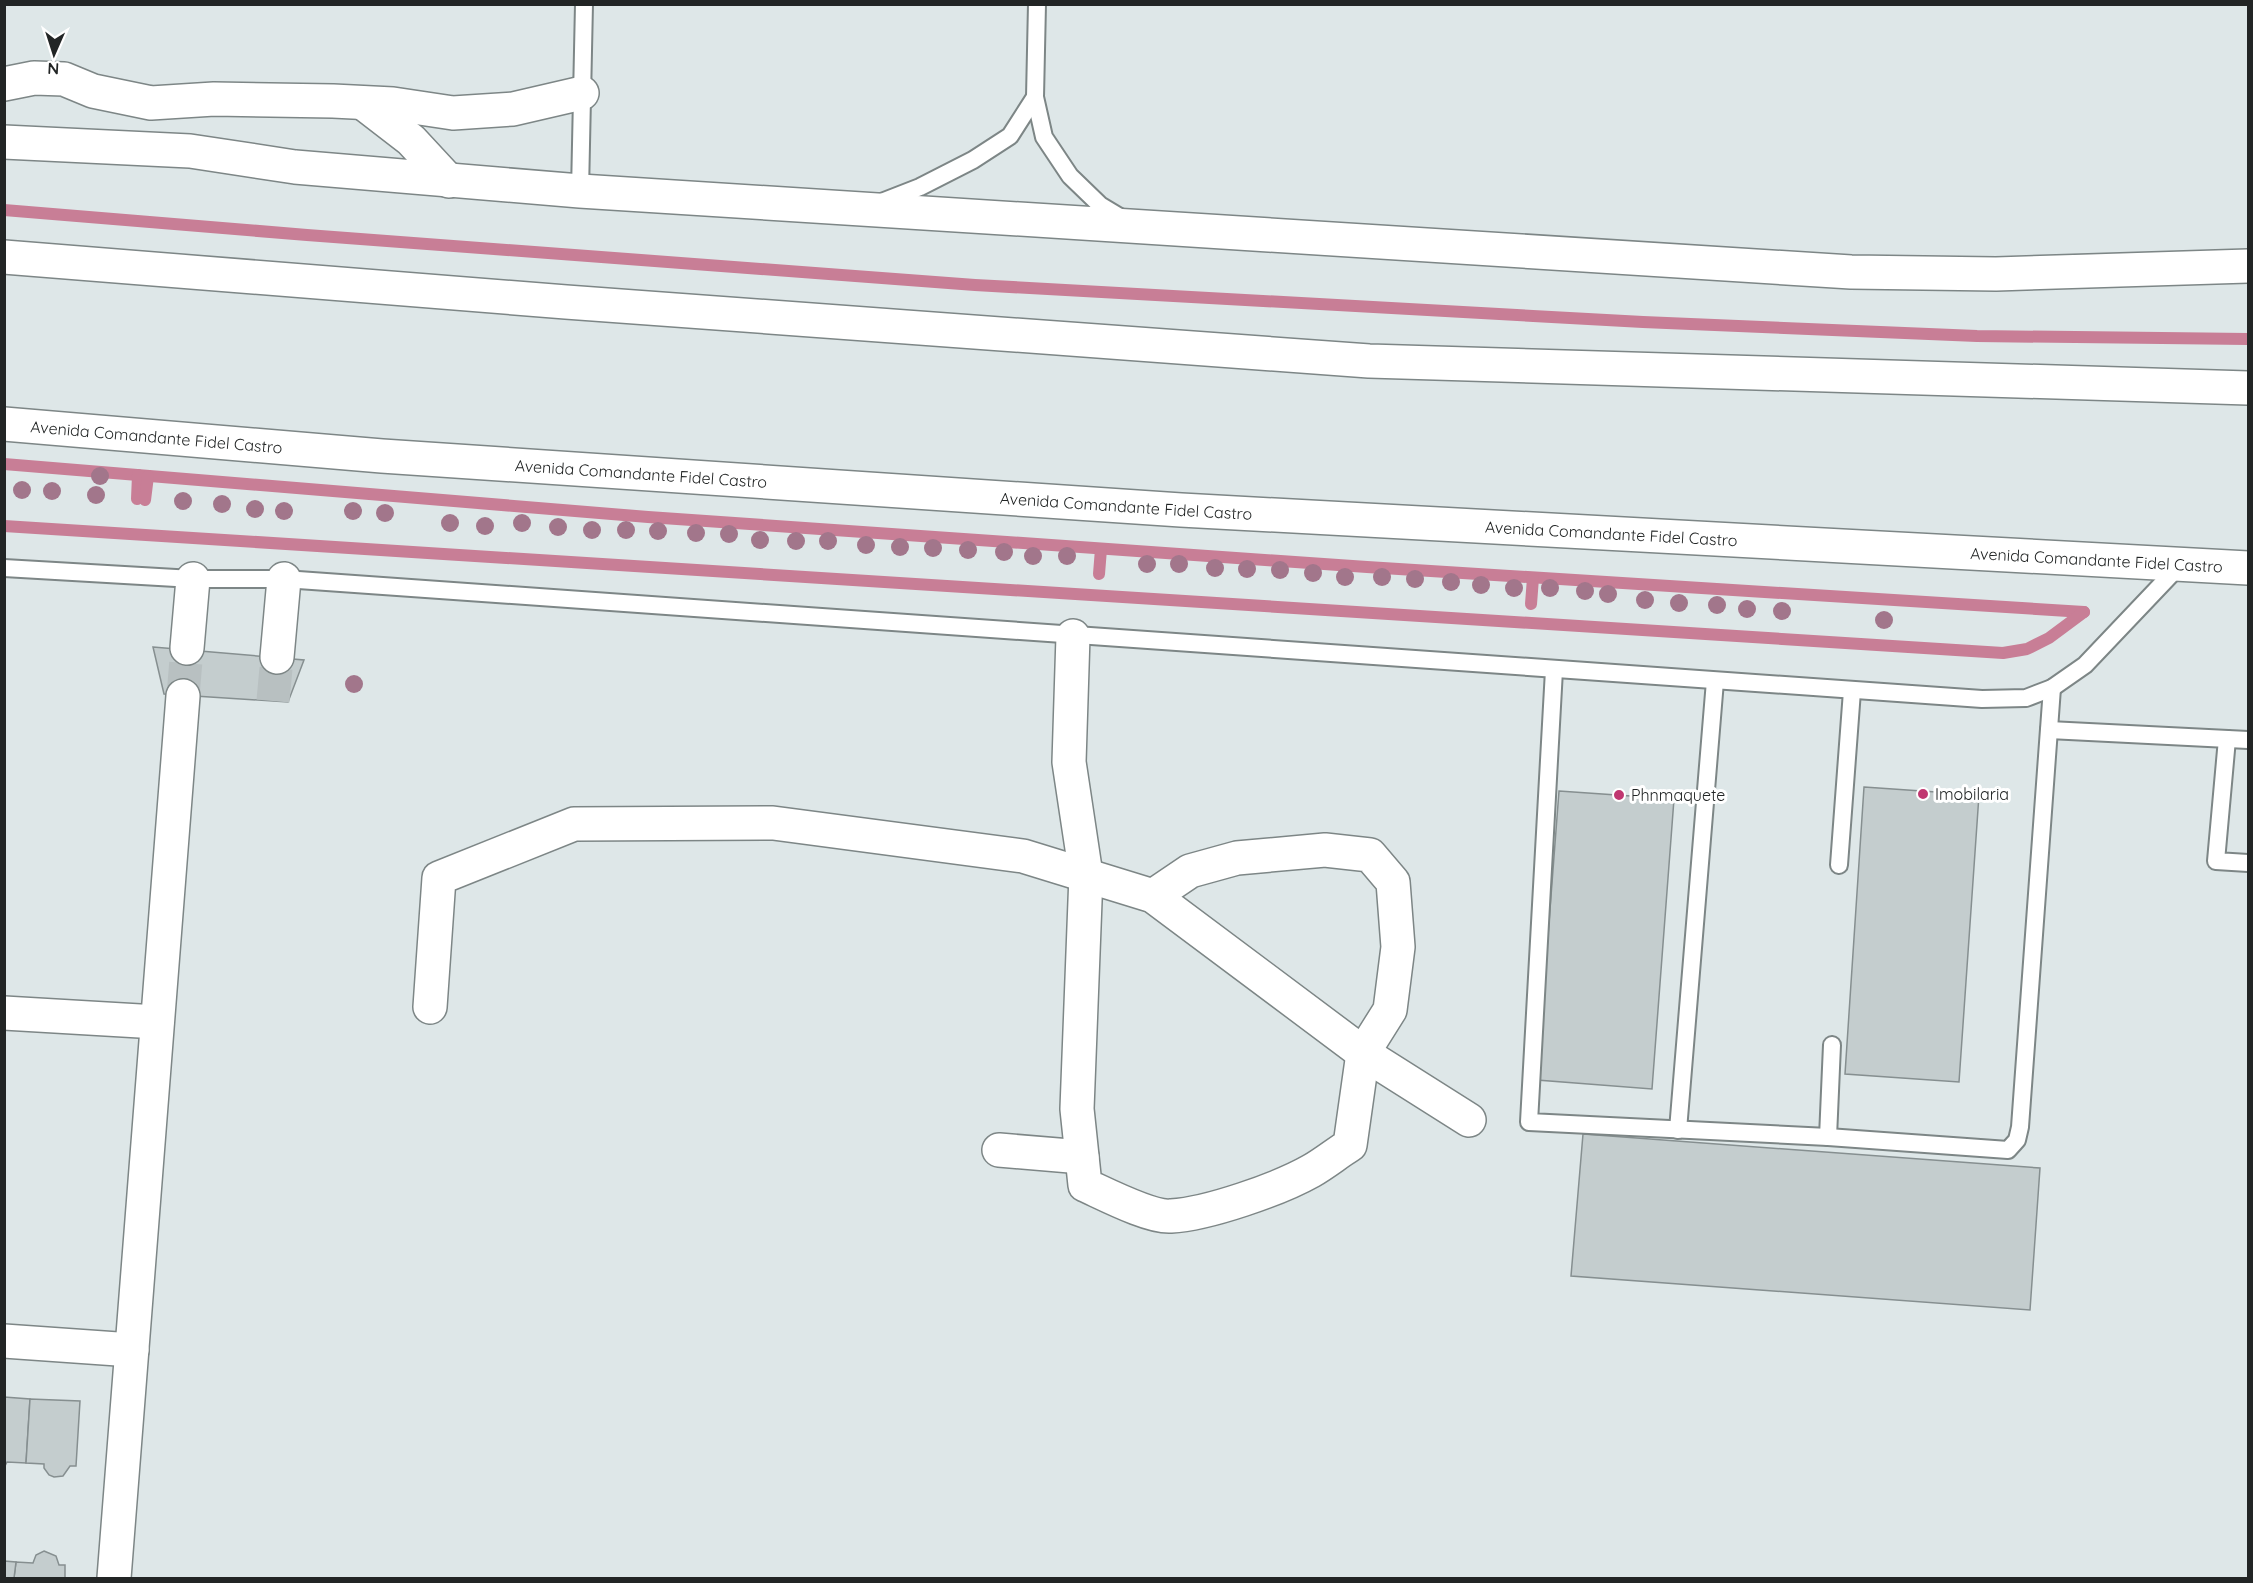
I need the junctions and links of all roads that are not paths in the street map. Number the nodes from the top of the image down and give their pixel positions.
1 (584, 4) edge
2 (1037, 4) edge
3 (4, 84) edge
4 (582, 93) junction
5 (1035, 97) junction
6 (151, 103) junction
7 (363, 103) junction
8 (4, 142) edge
9 (147, 148) junction
10 (449, 181) junction
11 (580, 191) junction
12 (861, 209) junction
13 (1136, 226) junction
14 (4, 257) edge
15 (2248, 266) edge
16 (2248, 388) edge
17 (4, 424) edge
18 (2181, 564) junction
19 (4, 568) edge
20 (2248, 568) edge
21 (193, 579) junction
22 (284, 579) junction
23 (1073, 636) junction
24 (187, 648) tunnel mouth
25 (277, 657) tunnel mouth
26 (1554, 670) junction
27 (1715, 681) junction
28 (2052, 688) junction
29 (1852, 691) junction
30 (183, 696) tunnel mouth
31 (2049, 730) junction
32 (2227, 739) junction
33 (2248, 740) edge
34 (2248, 863) edge
35 (1839, 865) dead end
36 (1086, 875) junction
37 (1154, 896) junction
38 (430, 1007) dead end
39 (4, 1013) edge
40 (157, 1022) junction
41 (1832, 1044) dead end
42 (1363, 1053) junction
43 (1469, 1120) dead end
44 (1678, 1130) junction
45 (1828, 1137) junction
46 (999, 1150) dead end
47 (1082, 1157) junction
48 (4, 1341) edge
49 (132, 1350) junction
50 (114, 1578) edge

1 - 4 lane
2 - 5 lane
3 - 6 main road
4 - 7 main road
4 - 11 lane
5 - 12 lane
5 - 13 lane
6 - 7 main road
6 - 9 main road
7 - 10 main road
8 - 9 main road
9 - 10 main road
10 - 11 main road
11 - 12 main road
12 - 13 main road
13 - 15 main road
14 - 16 main road
17 - 18 main road, Avenida Comandante Fidel Castro
18 - 20 main road, Avenida Comandante Fidel Castro
18 - 28 lane
19 - 21 lane
21 - 22 lane
21 - 24 main road
22 - 23 lane
22 - 25 main road
23 - 26 lane
23 - 36 main road
26 - 27 lane
26 - 44 lane
27 - 29 lane
27 - 44 lane
28 - 29 lane
28 - 31 lane
29 - 35 lane
30 - 40 main road
31 - 32 lane
31 - 45 lane
32 - 33 lane
32 - 34 lane
36 - 37 main road
36 - 38 main road
36 - 47 main road
37 - 42 main road
37 - 42 main road
39 - 40 main road
40 - 49 main road
41 - 45 lane
42 - 43 main road
42 - 47 main road
44 - 45 lane
46 - 47 main road
48 - 49 main road
49 - 50 main road

